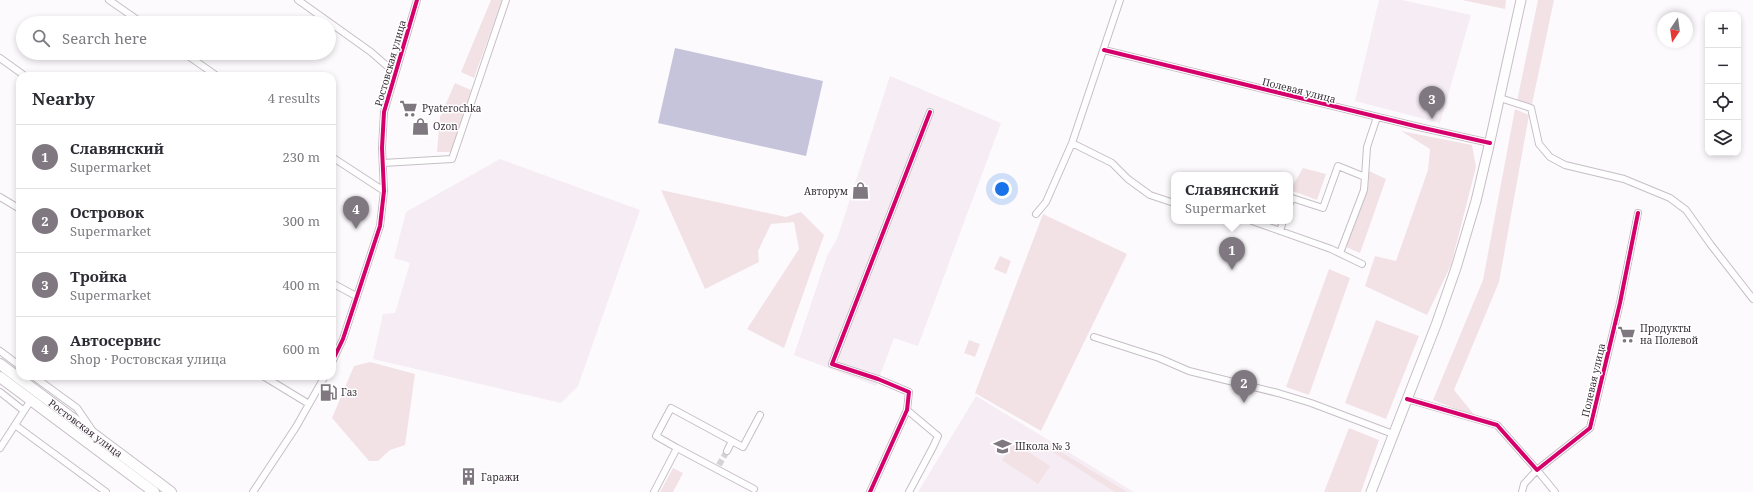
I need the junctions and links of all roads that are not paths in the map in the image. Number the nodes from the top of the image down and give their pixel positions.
1 (109, 0) edge
2 (298, 0) edge
3 (417, 0) edge
4 (506, 0) edge
5 (1120, 0) edge
6 (1521, 0) edge
7 (132, 16) edge
8 (321, 16) edge
9 (336, 27) edge
10 (1104, 50) junction
11 (0, 58) edge
12 (194, 60) edge
13 (19, 72) edge
14 (211, 72) edge
15 (395, 73) junction
16 (1500, 98) junction
17 (930, 112) dead end
18 (1377, 117) junction
19 (1072, 143) junction
20 (1490, 143) junction
21 (336, 160) edge
22 (383, 163) junction
23 (1366, 178) junction
24 (384, 191) junction
25 (0, 197) edge
26 (1293, 198) edge
27 (1171, 202) edge
28 (16, 207) edge
29 (1638, 213) dead end
30 (1036, 214) dead end
31 (1263, 224) edge
32 (1282, 224) edge
33 (1280, 231) junction
34 (1340, 253) junction
35 (1362, 264) dead end
36 (336, 284) edge
37 (356, 296) junction
38 (1753, 299) edge
39 (1094, 337) dead end
40 (0, 351) edge
41 (336, 354) edge
42 (16, 363) edge
43 (0, 364) edge
44 (16, 376) edge
45 (0, 377) edge
46 (21, 380) edge
47 (38, 380) edge
48 (270, 380) edge
49 (323, 380) edge
50 (0, 392) edge
51 (1407, 399) junction
52 (31, 400) junction
53 (309, 404) junction
54 (907, 410) junction
55 (24, 411) junction
56 (760, 415) dead end
57 (15, 425) junction
58 (1394, 434) junction
59 (96, 436) junction
60 (732, 441) junction
61 (0, 448) edge
62 (677, 448) junction
63 (727, 451) tunnel mouth
64 (1537, 470) junction
65 (754, 489) dead end
66 (106, 492) edge
67 (154, 492) edge
68 (171, 492) edge
69 (253, 492) edge
70 (654, 492) edge
71 (870, 492) edge
72 (909, 492) edge
73 (1371, 492) edge
74 (1522, 492) edge
75 (1555, 492) edge

1 - 7 street
2 - 8 street
3 - 15 street, Ростовская улица
4 - 22 street
5 - 10 street
6 - 16 main road
9 - 15 street
10 - 18 street, Полевая улица
10 - 19 street
11 - 13 street
12 - 14 street
15 - 22 street, Ростовская улица
16 - 20 main road
16 - 38 street
17 - 54 street
18 - 20 street, Полевая улица
18 - 23 street
19 - 27 street
19 - 30 street
20 - 51 main road
21 - 24 street
22 - 24 street, Ростовская улица
23 - 26 street
23 - 34 street
24 - 37 street, Ростовская улица
25 - 28 street
29 - 64 street, Полевая улица
31 - 33 street
32 - 33 street
33 - 34 street
34 - 35 street
36 - 37 street
37 - 41 street, Ростовская улица
39 - 58 street
40 - 42 street
43 - 44 highway, Ростовская улица
45 - 52 highway, Ростовская улица
46 - 59 highway, Ростовская улица
47 - 59 street
48 - 53 street
49 - 53 street
50 - 55 street
51 - 58 main road
51 - 64 street
52 - 55 street
52 - 67 highway, Ростовская улица
53 - 69 street
54 - 71 street
54 - 72 street
55 - 57 street
56 - 60 street
57 - 61 street
57 - 66 street
58 - 73 main road
59 - 68 highway, Ростовская улица
60 - 62 street
60 - 63 street
62 - 65 street
62 - 70 street
64 - 74 street, Полевая улица
64 - 75 street

